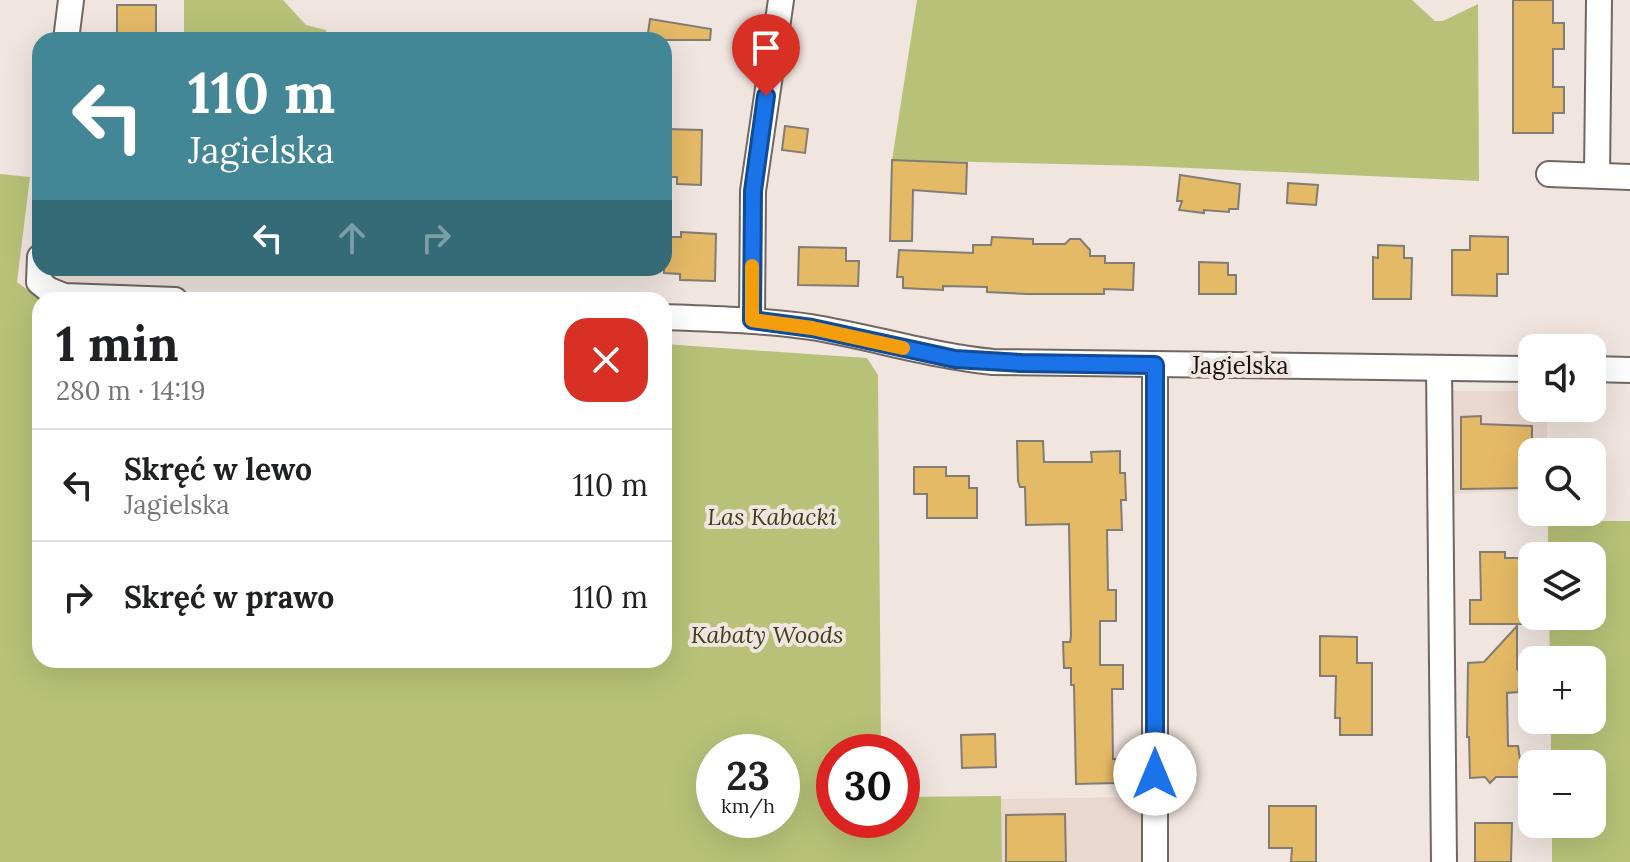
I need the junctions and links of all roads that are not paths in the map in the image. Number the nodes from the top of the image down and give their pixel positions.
1 (71, 0) edge
2 (781, 0) edge
3 (1599, 0) edge
4 (67, 32) edge
5 (1549, 174) dead end
6 (1597, 175) junction
7 (1630, 177) edge
8 (39, 276) edge
9 (54, 292) edge
10 (672, 317) edge
11 (752, 320) junction
12 (1155, 365) junction
13 (1439, 368) junction
14 (1518, 369) edge
15 (1606, 369) edge
16 (1630, 370) edge
17 (1155, 862) edge
18 (1444, 862) edge

1 - 4 street
2 - 11 street
3 - 6 street
5 - 6 street
6 - 7 street
8 - 9 street
10 - 11 street, Jagielska
11 - 12 street, Jagielska
12 - 13 street, Jagielska
12 - 17 street
13 - 14 street, Jagielska
13 - 18 street
15 - 16 street

